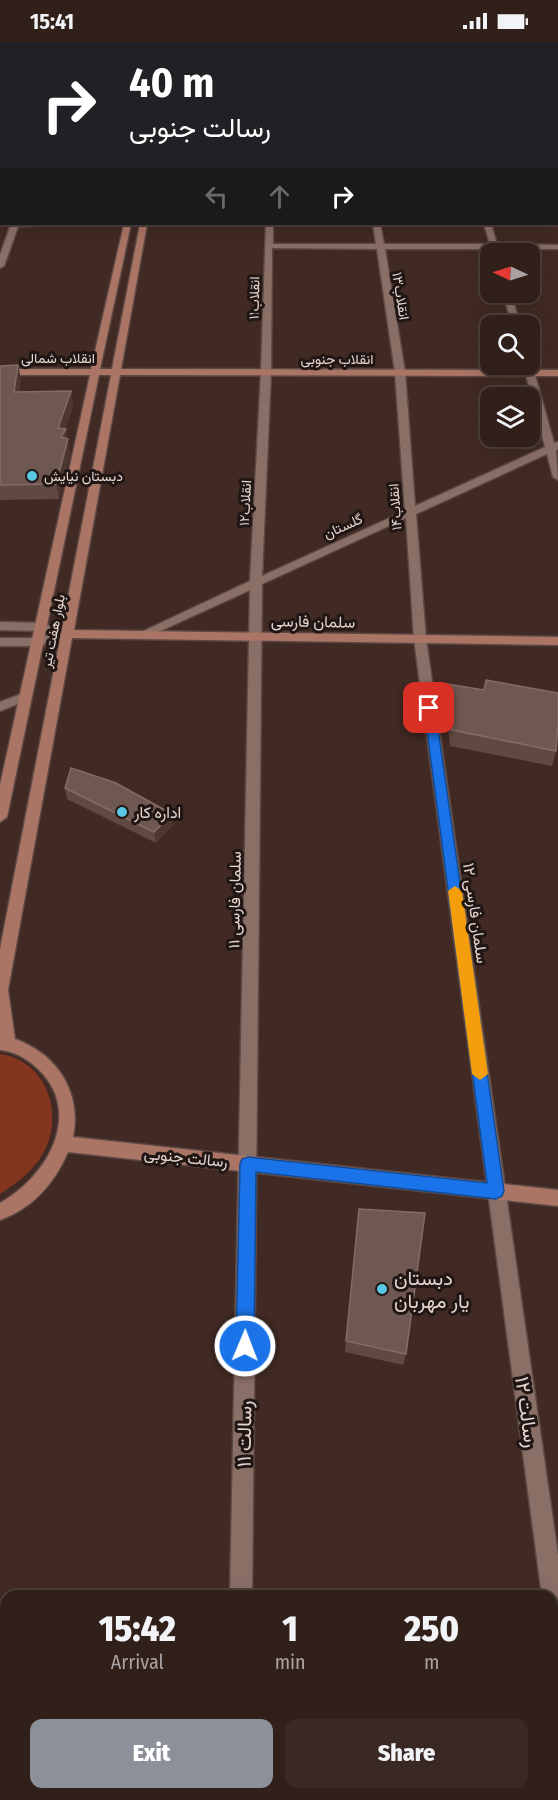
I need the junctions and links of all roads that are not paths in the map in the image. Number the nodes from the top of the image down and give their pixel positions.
1 (15, 225) edge
2 (127, 225) edge
3 (144, 225) edge
4 (268, 225) edge
5 (377, 225) edge
6 (488, 225) edge
7 (493, 243) edge
8 (268, 246) junction
9 (380, 247) junction
10 (558, 247) edge
11 (540, 248) edge
12 (480, 250) edge
13 (0, 266) edge
14 (480, 370) edge
15 (540, 371) edge
16 (0, 372) edge
17 (96, 372) junction
18 (117, 372) junction
19 (266, 372) junction
20 (400, 372) junction
21 (558, 373) edge
22 (530, 375) edge
23 (554, 447) edge
24 (558, 477) edge
25 (411, 512) junction
26 (256, 581) junction
27 (0, 626) edge
28 (41, 627) junction
29 (67, 634) junction
30 (141, 635) junction
31 (256, 636) junction
32 (420, 639) junction
33 (558, 641) edge
34 (0, 642) edge
35 (38, 642) junction
36 (26, 696) junction
37 (0, 706) edge
38 (0, 817) edge
39 (3, 1043) edge
40 (65, 1144) junction
41 (248, 1164) junction
42 (496, 1191) junction
43 (558, 1198) edge
44 (0, 1212) edge
45 (241, 1590) edge
46 (552, 1590) edge

1 - 13 street
2 - 17 main road, بلوار هفت تیر
3 - 18 main road, بلوار هفت تیر
4 - 8 street, انقلاب۱۱
5 - 9 street, انقلاب۱۳
6 - 7 street
8 - 9 street
8 - 19 street, انقلاب۱۱
9 - 12 street
9 - 20 street, انقلاب۱۳
10 - 11 street
14 - 20 main road, انقلاب جنوبی
15 - 21 main road, انقلاب جنوبی
16 - 17 main road, انقلاب شمالی
17 - 18 main road, انقلاب شمالی
17 - 28 main road, بلوار هفت تیر
18 - 19 main road, انقلاب جنوبی
18 - 29 main road, بلوار هفت تیر
19 - 20 main road, انقلاب جنوبی
19 - 26 street, انقلاب۱۲
20 - 25 street, انقلاب۱۴
22 - 23 street
23 - 24 street
23 - 25 street, گلستان
25 - 26 street, گلستان
25 - 32 street, انقلاب۱۴
26 - 30 street, گلستان
26 - 31 street, انقلاب۱۲
27 - 28 street
28 - 29 street
28 - 35 main road, بلوار هفت تیر
29 - 30 main road, سلمان فارسی
29 - 35 street
29 - 39 main road, بلوار هفت تیر
30 - 31 main road, سلمان فارسی
31 - 32 main road, سلمان فارسی
31 - 41 street, سلمان فارسی ۱۱
32 - 33 main road, سلمان فارسی
32 - 42 street, سلمان فارسی ۱۲
34 - 35 street
35 - 36 main road, بلوار هفت تیر
36 - 37 street
36 - 38 main road, بلوار هفت تیر
39 - 40 main road
40 - 41 main road, رسالت جنوبی
40 - 44 main road
41 - 42 main road, رسالت جنوبی
41 - 45 street, رسالت ۱۱
42 - 43 main road, رسالت جنوبی
42 - 46 street, رسالت ۱۲

